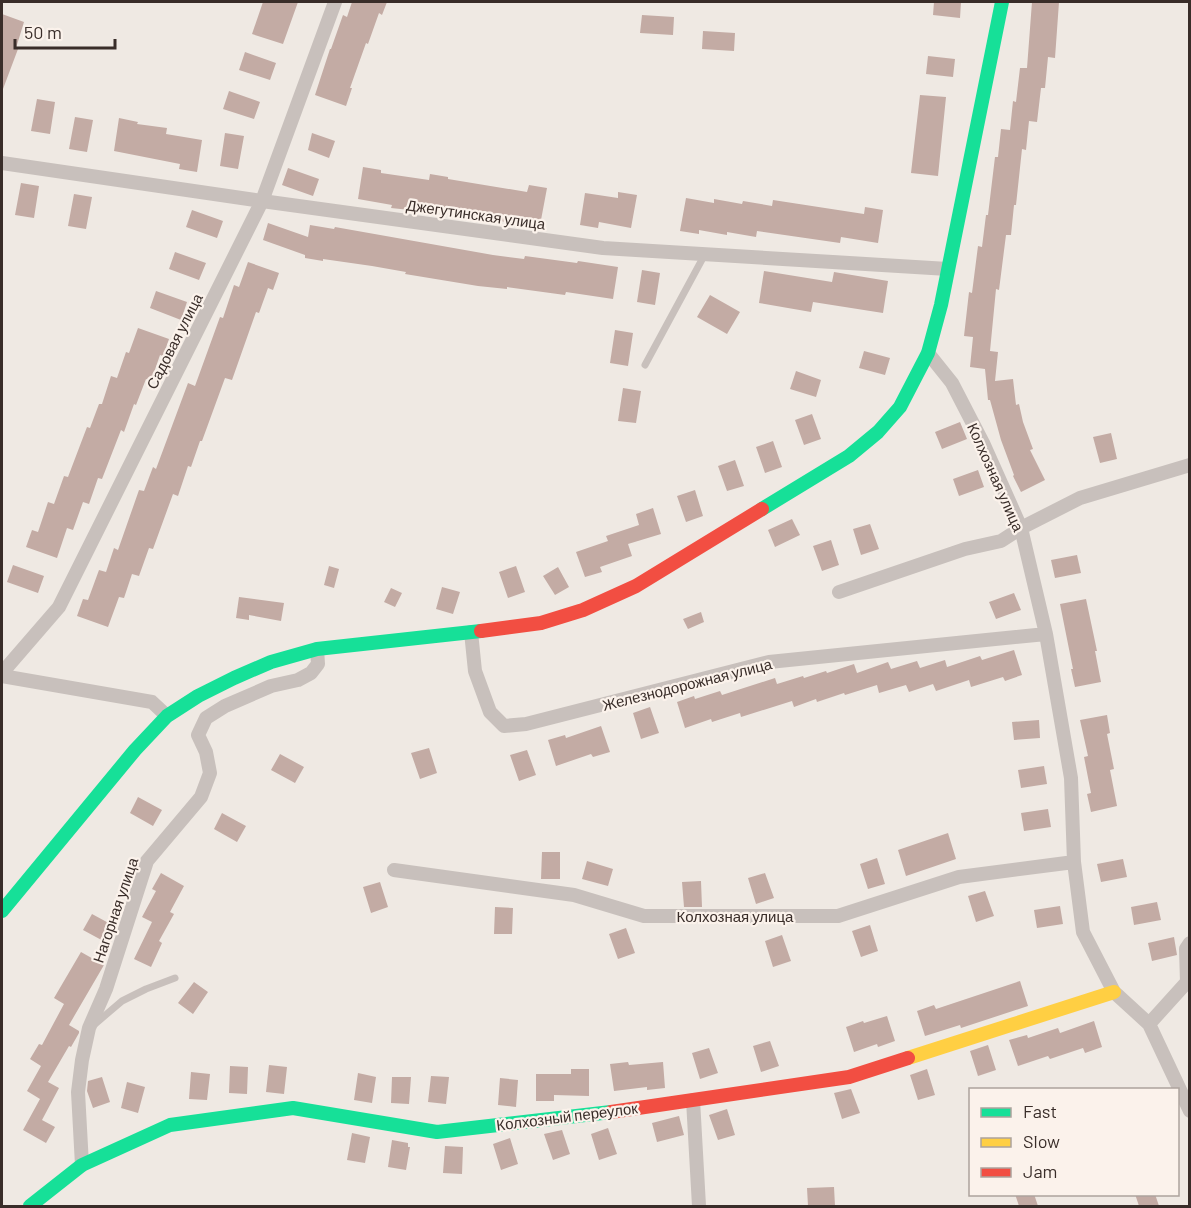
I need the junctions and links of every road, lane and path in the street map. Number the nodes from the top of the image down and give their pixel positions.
1 (335, 2) edge
2 (1002, 2) edge
3 (2, 163) edge
4 (262, 201) junction
5 (705, 254) junction
6 (948, 269) junction
7 (928, 353) junction
8 (645, 365) dead end
9 (1190, 465) edge
10 (1021, 528) junction
11 (839, 592) dead end
12 (471, 632) junction
13 (1046, 634) junction
14 (317, 649) junction
15 (2, 653) edge
16 (16, 656) junction
17 (2, 674) edge
18 (167, 716) junction
19 (1074, 862) junction
20 (394, 870) dead end
21 (2, 911) edge
22 (1190, 943) edge
23 (175, 978) dead end
24 (1114, 992) junction
25 (1149, 1024) junction
26 (89, 1028) junction
27 (693, 1100) junction
28 (1190, 1111) edge
29 (82, 1165) junction
30 (30, 1206) edge
31 (699, 1206) edge

1 - 4 street, Садовая улица
2 - 6 main road
3 - 4 street, Джегутинская улица
4 - 5 street, Джегутинская улица
4 - 16 street, Садовая улица
5 - 6 street, Джегутинская улица
5 - 8 lane
6 - 7 main road
7 - 10 street, Колхозная улица
7 - 12 main road
9 - 10 street
10 - 11 street
10 - 13 street, Колхозная улица
12 - 13 street, Железнодорожная улица
12 - 14 main road
13 - 19 street, Колхозная улица
14 - 18 main road
14 - 26 street, Нагорная улица
15 - 16 street
16 - 17 street, Садовая улица
17 - 18 street
18 - 21 main road
19 - 20 street, Колхозная улица
19 - 24 street, Колхозная улица
22 - 25 street
23 - 26 lane
24 - 25 street, Колхозная улица
24 - 27 main road, Колхозный переулок
25 - 28 street, Колхозная улица
26 - 29 street, Нагорная улица
27 - 29 main road, Колхозный переулок
27 - 31 street
29 - 30 main road, Колхозный переулок

